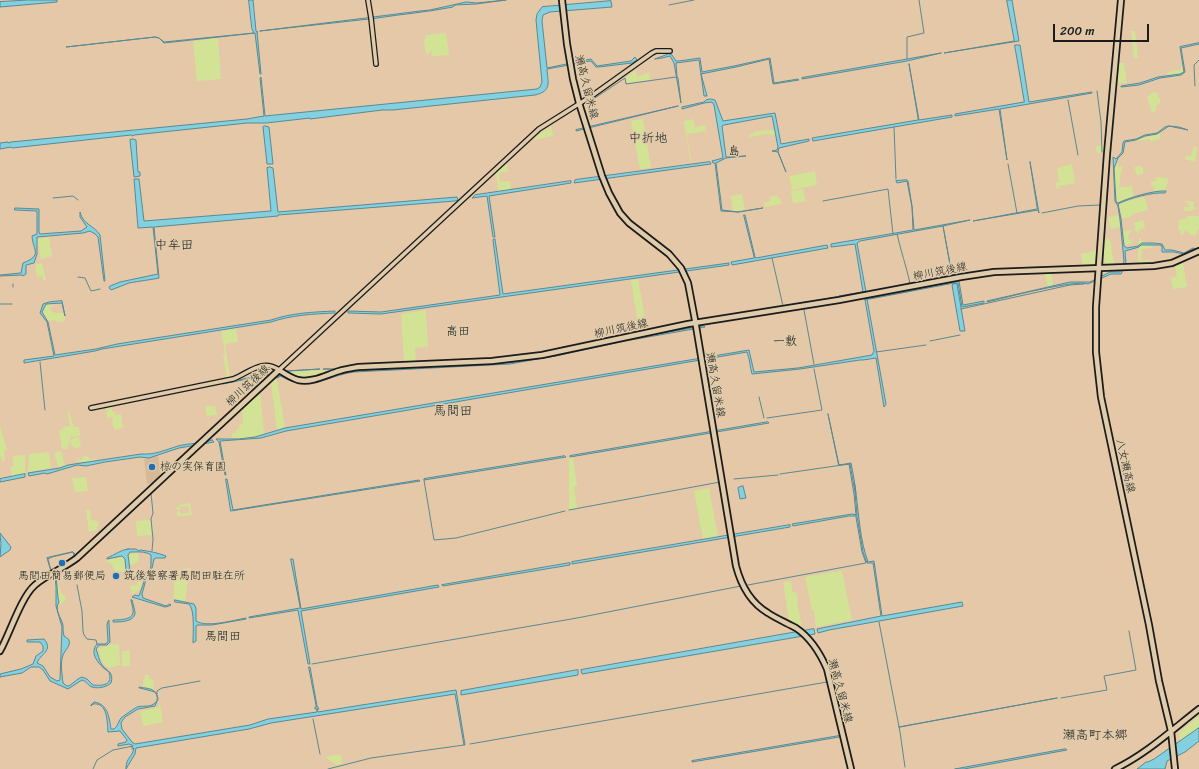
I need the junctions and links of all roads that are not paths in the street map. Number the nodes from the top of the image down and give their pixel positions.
1 (368, 0) edge
2 (1121, 0) edge
3 (562, 2) edge
4 (670, 51) dead end
5 (376, 64) dead end
6 (579, 103) junction
7 (1199, 252) edge
8 (1099, 269) junction
9 (696, 327) junction
10 (279, 370) junction
11 (91, 408) dead end
12 (0, 651) edge
13 (1199, 709) edge
14 (1171, 731) junction
15 (851, 769) edge
16 (1115, 769) edge
17 (1175, 769) edge

1 - 5 street
2 - 8 main road
3 - 6 main road, 瀬高久留米線
4 - 6 street
6 - 9 main road, 瀬高久留米線
6 - 10 street
7 - 8 main road
8 - 9 main road, 柳川筑後線
8 - 14 main road, 八女瀬高線
9 - 10 main road, 柳川筑後線
9 - 15 main road, 瀬高久留米線
10 - 11 street
10 - 12 main road, 柳川筑後線
13 - 14 main road
14 - 16 main road
14 - 17 main road, 八女瀬高線

